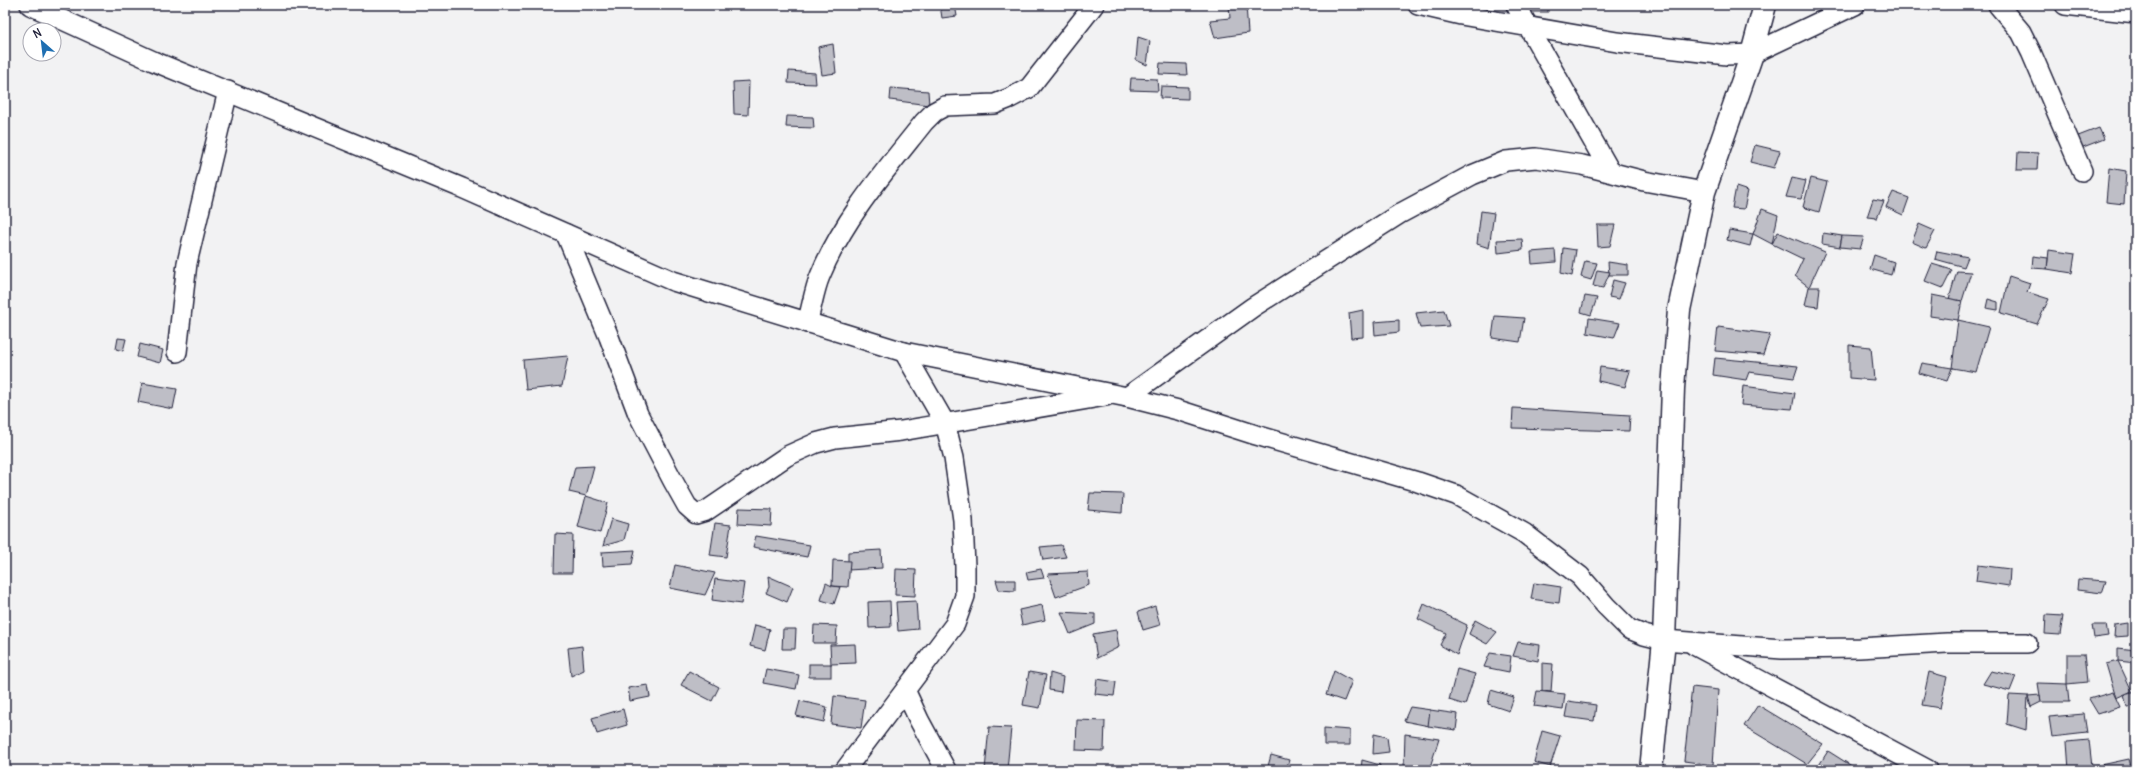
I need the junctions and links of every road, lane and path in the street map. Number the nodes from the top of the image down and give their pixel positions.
1 (30, 5) edge
2 (1094, 5) edge
3 (1418, 5) edge
4 (1516, 5) edge
5 (1765, 5) edge
6 (1855, 5) edge
7 (1998, 5) edge
8 (2065, 5) edge
9 (2136, 13) edge
10 (1526, 25) junction
11 (1752, 54) junction
12 (228, 91) junction
13 (1610, 171) junction
14 (2082, 171) dead end
15 (1704, 192) junction
16 (566, 234) junction
17 (807, 323) junction
18 (177, 352) dead end
19 (904, 352) junction
20 (1120, 395) junction
21 (945, 423) junction
22 (1664, 640) junction
23 (1687, 642) junction
24 (2028, 643) dead end
25 (906, 692) junction
26 (845, 770) edge
27 (946, 770) edge
28 (1651, 770) edge
29 (1928, 770) edge

1 - 12 street
2 - 17 street
3 - 10 street
4 - 10 street
5 - 11 main road
6 - 11 street
7 - 14 street
8 - 9 street
10 - 11 street
10 - 13 street
11 - 15 main road
12 - 16 street
12 - 18 street
13 - 15 street
13 - 20 street
15 - 22 main road
16 - 17 street
16 - 21 street
17 - 19 street
19 - 20 street
19 - 21 street
20 - 21 street
20 - 22 street
21 - 25 street
22 - 23 street
22 - 28 main road
23 - 24 street
23 - 29 street
25 - 26 street
25 - 27 street

